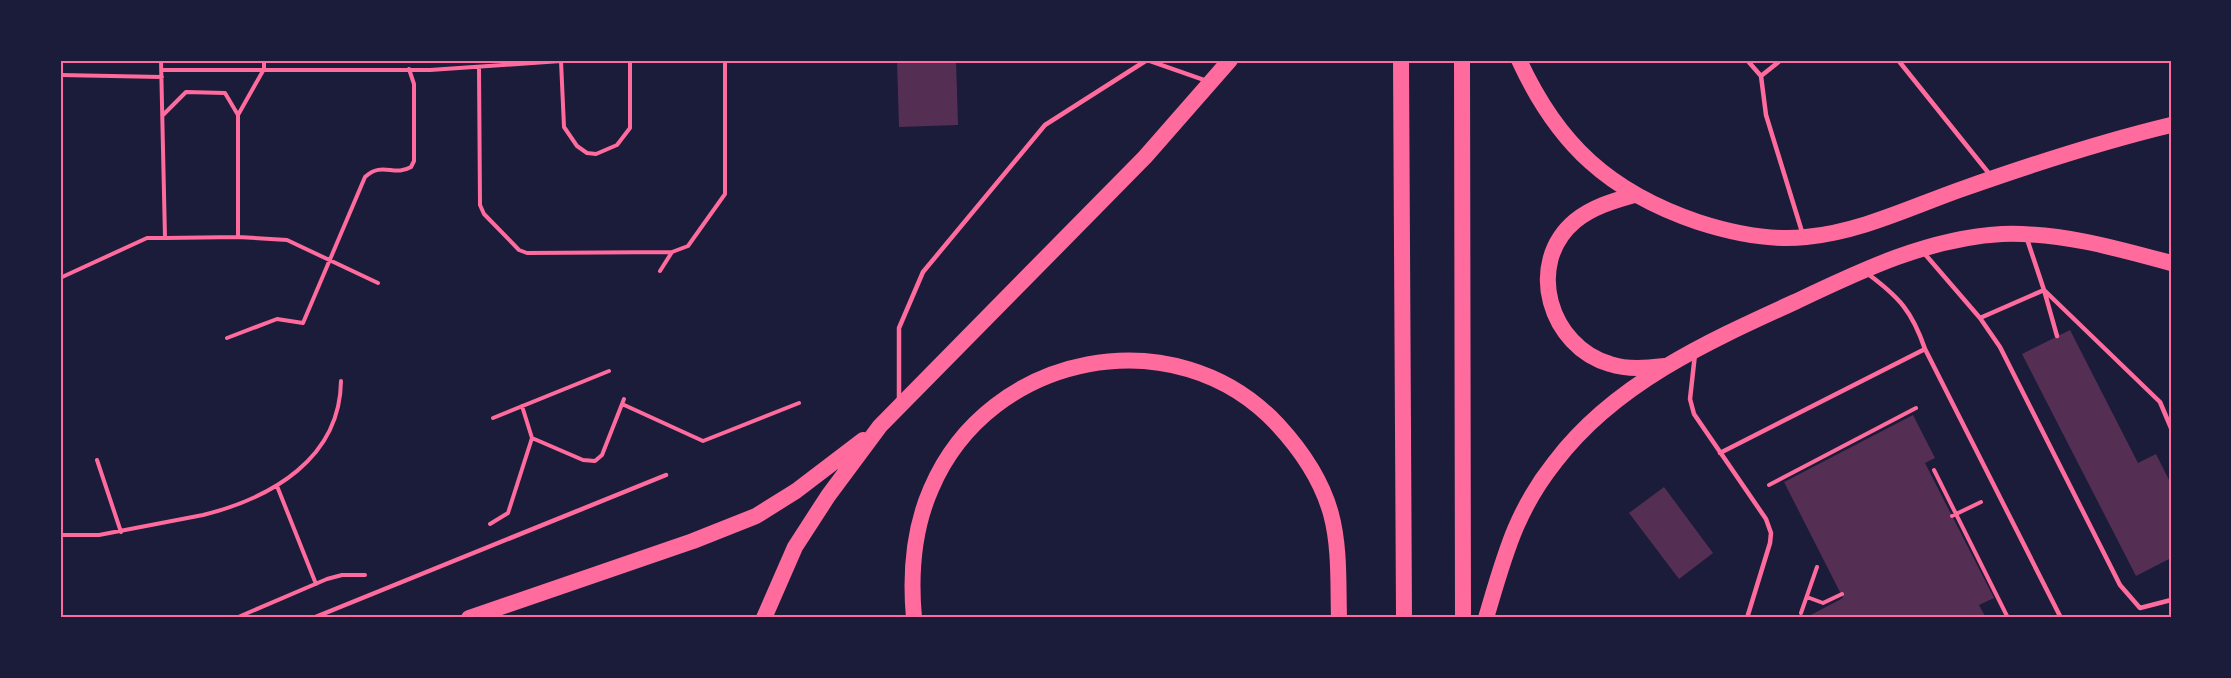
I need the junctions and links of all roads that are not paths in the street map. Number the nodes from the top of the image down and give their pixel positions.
1 (1147, 60) edge
2 (1230, 60) edge
3 (1401, 60) edge
4 (1462, 60) edge
5 (1519, 60) edge
6 (1747, 60) edge
7 (1781, 60) edge
8 (1898, 60) edge
9 (1761, 76) junction
10 (1213, 83) junction
11 (2171, 114) edge
12 (2171, 125) edge
13 (2153, 130) junction
14 (1993, 178) junction
15 (1634, 195) junction
16 (2026, 235) junction
17 (1804, 237) junction
18 (1920, 249) junction
19 (2171, 263) edge
20 (1864, 271) junction
21 (2044, 290) junction
22 (1980, 318) junction
23 (2057, 336) dead end
24 (1926, 349) junction
25 (1695, 351) junction
26 (1666, 366) junction
27 (899, 407) junction
28 (880, 426) junction
29 (2171, 428) edge
30 (1720, 453) junction
31 (666, 475) dead end
32 (2171, 600) edge
33 (313, 618) edge
34 (469, 618) edge
35 (764, 618) edge
36 (914, 618) edge
37 (1339, 618) edge
38 (1404, 618) edge
39 (1463, 618) edge
40 (1486, 618) edge
41 (1747, 618) edge
42 (2061, 618) edge

1 - 10 lane
1 - 27 lane
2 - 10 highway
3 - 38 highway
4 - 39 highway
5 - 15 highway
6 - 9 lane
7 - 9 lane
8 - 14 lane
9 - 17 lane
10 - 27 highway
11 - 13 highway
12 - 13 highway
13 - 14 highway
14 - 17 highway
15 - 17 highway
15 - 26 highway
16 - 18 highway
16 - 19 highway
16 - 21 lane
18 - 20 highway
18 - 22 lane
20 - 24 lane
20 - 25 highway
21 - 22 lane
21 - 23 lane
21 - 29 lane
22 - 32 lane
24 - 30 lane
24 - 42 lane
25 - 26 highway
25 - 30 lane
26 - 40 highway
27 - 28 highway
28 - 34 highway
28 - 35 highway
30 - 41 lane
31 - 33 lane
36 - 37 highway

